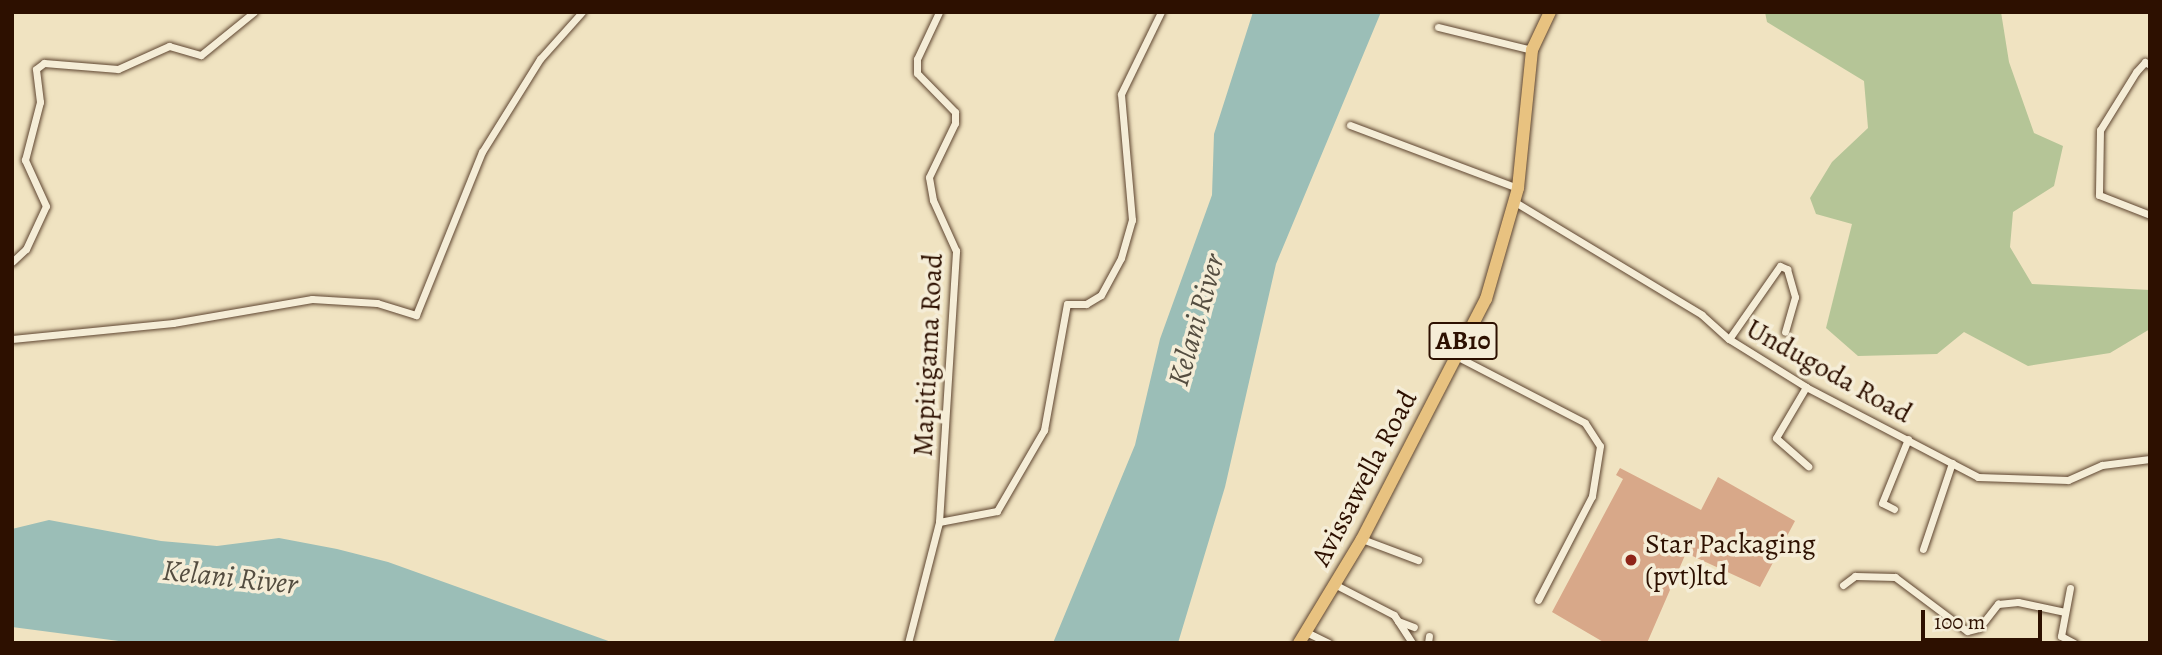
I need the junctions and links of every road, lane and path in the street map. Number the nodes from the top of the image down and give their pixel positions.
1 (254, 12) edge
2 (582, 12) edge
3 (939, 12) edge
4 (1161, 12) edge
5 (1550, 12) edge
6 (1438, 27) dead end
7 (1532, 50) junction
8 (2150, 65) edge
9 (1350, 125) dead end
10 (1518, 188) junction
11 (1515, 202) junction
12 (2150, 215) edge
13 (12, 262) edge
14 (1785, 331) dead end
15 (12, 339) edge
16 (1729, 340) junction
17 (1456, 356) junction
18 (1806, 387) junction
19 (1908, 439) junction
20 (2150, 459) edge
21 (1952, 463) junction
22 (1808, 466) dead end
23 (1894, 509) dead end
24 (939, 522) junction
25 (1362, 539) junction
26 (1923, 549) dead end
27 (1419, 561) dead end
28 (1336, 585) junction
29 (1843, 585) dead end
30 (2070, 588) dead end
31 (1538, 600) dead end
32 (2065, 612) junction
33 (1397, 621) junction
34 (1414, 627) dead end
35 (1303, 637) edge
36 (908, 643) edge
37 (1329, 643) edge
38 (1412, 643) edge
39 (2074, 643) edge

1 - 13 street
2 - 15 street
3 - 24 street, Mapitigama Road
4 - 24 street
5 - 7 main road, Avissawella Road / AB10
6 - 7 street
7 - 10 main road, Avissawella Road / AB10
8 - 12 street
9 - 10 street
10 - 11 main road, Avissawella Road / AB10
11 - 16 street, Undugoda Road
11 - 17 main road, Avissawella Road / AB10
14 - 16 street
16 - 18 street, Undugoda Road
17 - 25 main road, Avissawella Road / AB10
17 - 31 street
18 - 19 street, Undugoda Road
18 - 22 street
19 - 21 street, Undugoda Road
19 - 23 street
20 - 21 street, Undugoda Road
21 - 26 street
24 - 36 street, Mapitigama Road
25 - 27 street
25 - 28 main road, Avissawella Road / AB10
28 - 33 street
28 - 35 main road, Avissawella Road / AB10
29 - 32 street
30 - 32 street
32 - 39 street
33 - 34 street
33 - 38 street
35 - 37 street

